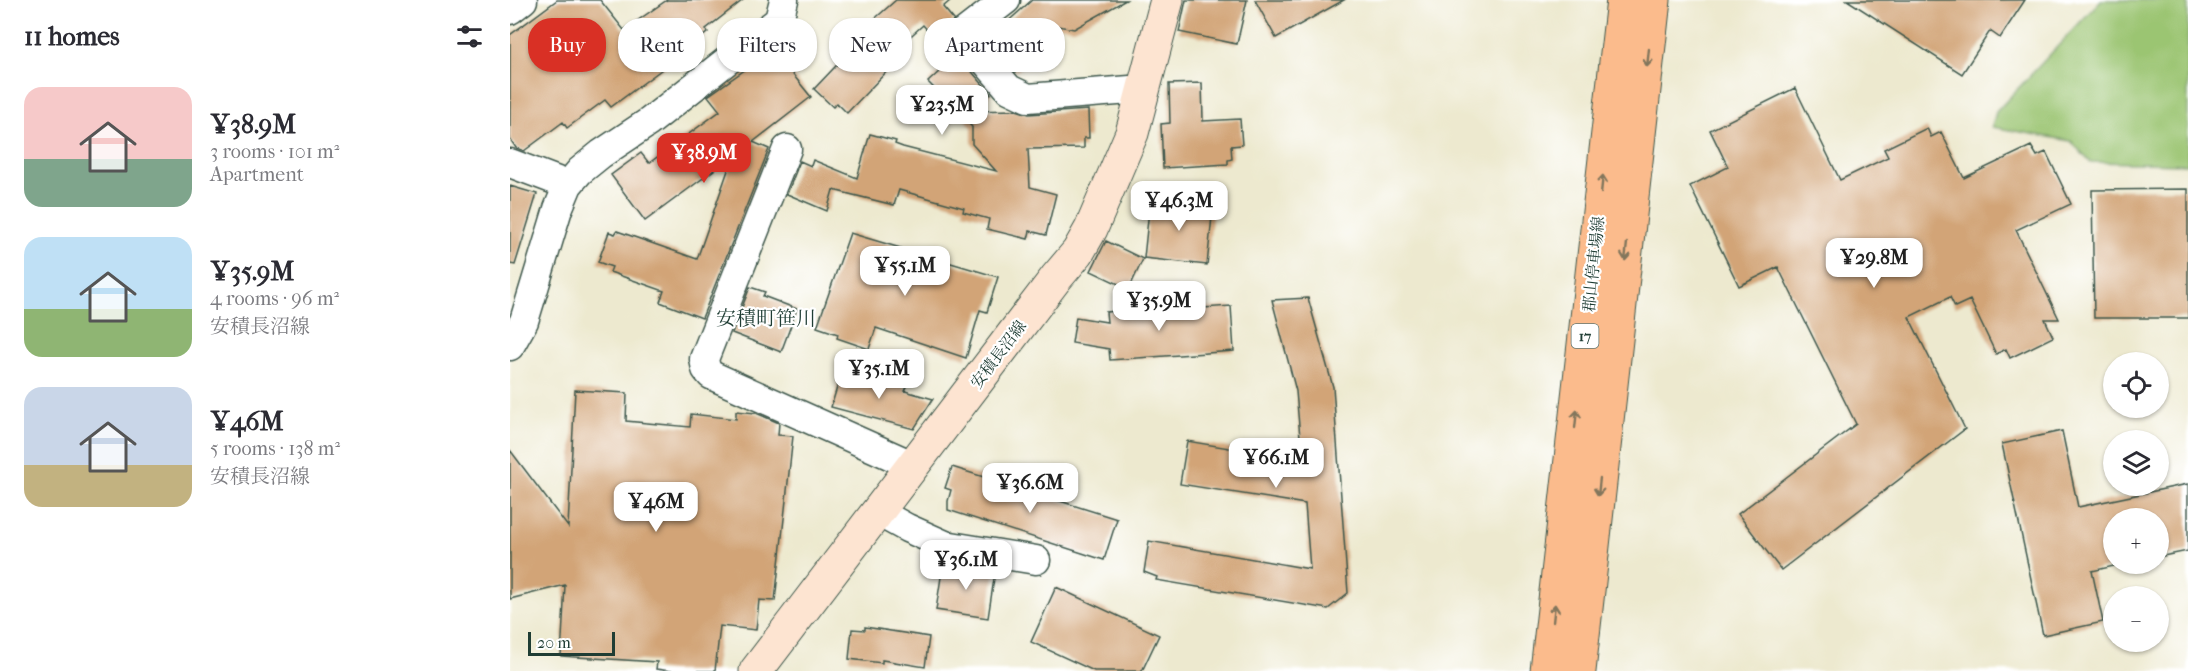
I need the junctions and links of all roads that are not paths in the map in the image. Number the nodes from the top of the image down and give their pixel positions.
1 (523, 0) edge
2 (784, 0) edge
3 (1006, 0) edge
4 (1167, 0) edge
5 (1623, 0) edge
6 (1654, 0) edge
7 (510, 10) edge
8 (1143, 89) junction
9 (787, 148) dead end
10 (510, 162) edge
11 (568, 184) junction
12 (510, 345) edge
13 (914, 466) junction
14 (878, 512) junction
15 (1036, 560) dead end
16 (756, 671) edge
17 (1547, 671) edge
18 (1579, 671) edge

1 - 7 street
2 - 11 street
3 - 8 street
4 - 8 main road, 安積長沼線
17 -> 5 main road, 郡山停車場線 / 17
6 -> 18 main road, 郡山停車場線 / 17
8 - 13 main road, 安積長沼線
9 - 13 street
10 - 11 street
11 - 12 street
13 - 14 main road, 安積長沼線
14 - 15 street
14 - 16 main road, 安積長沼線

